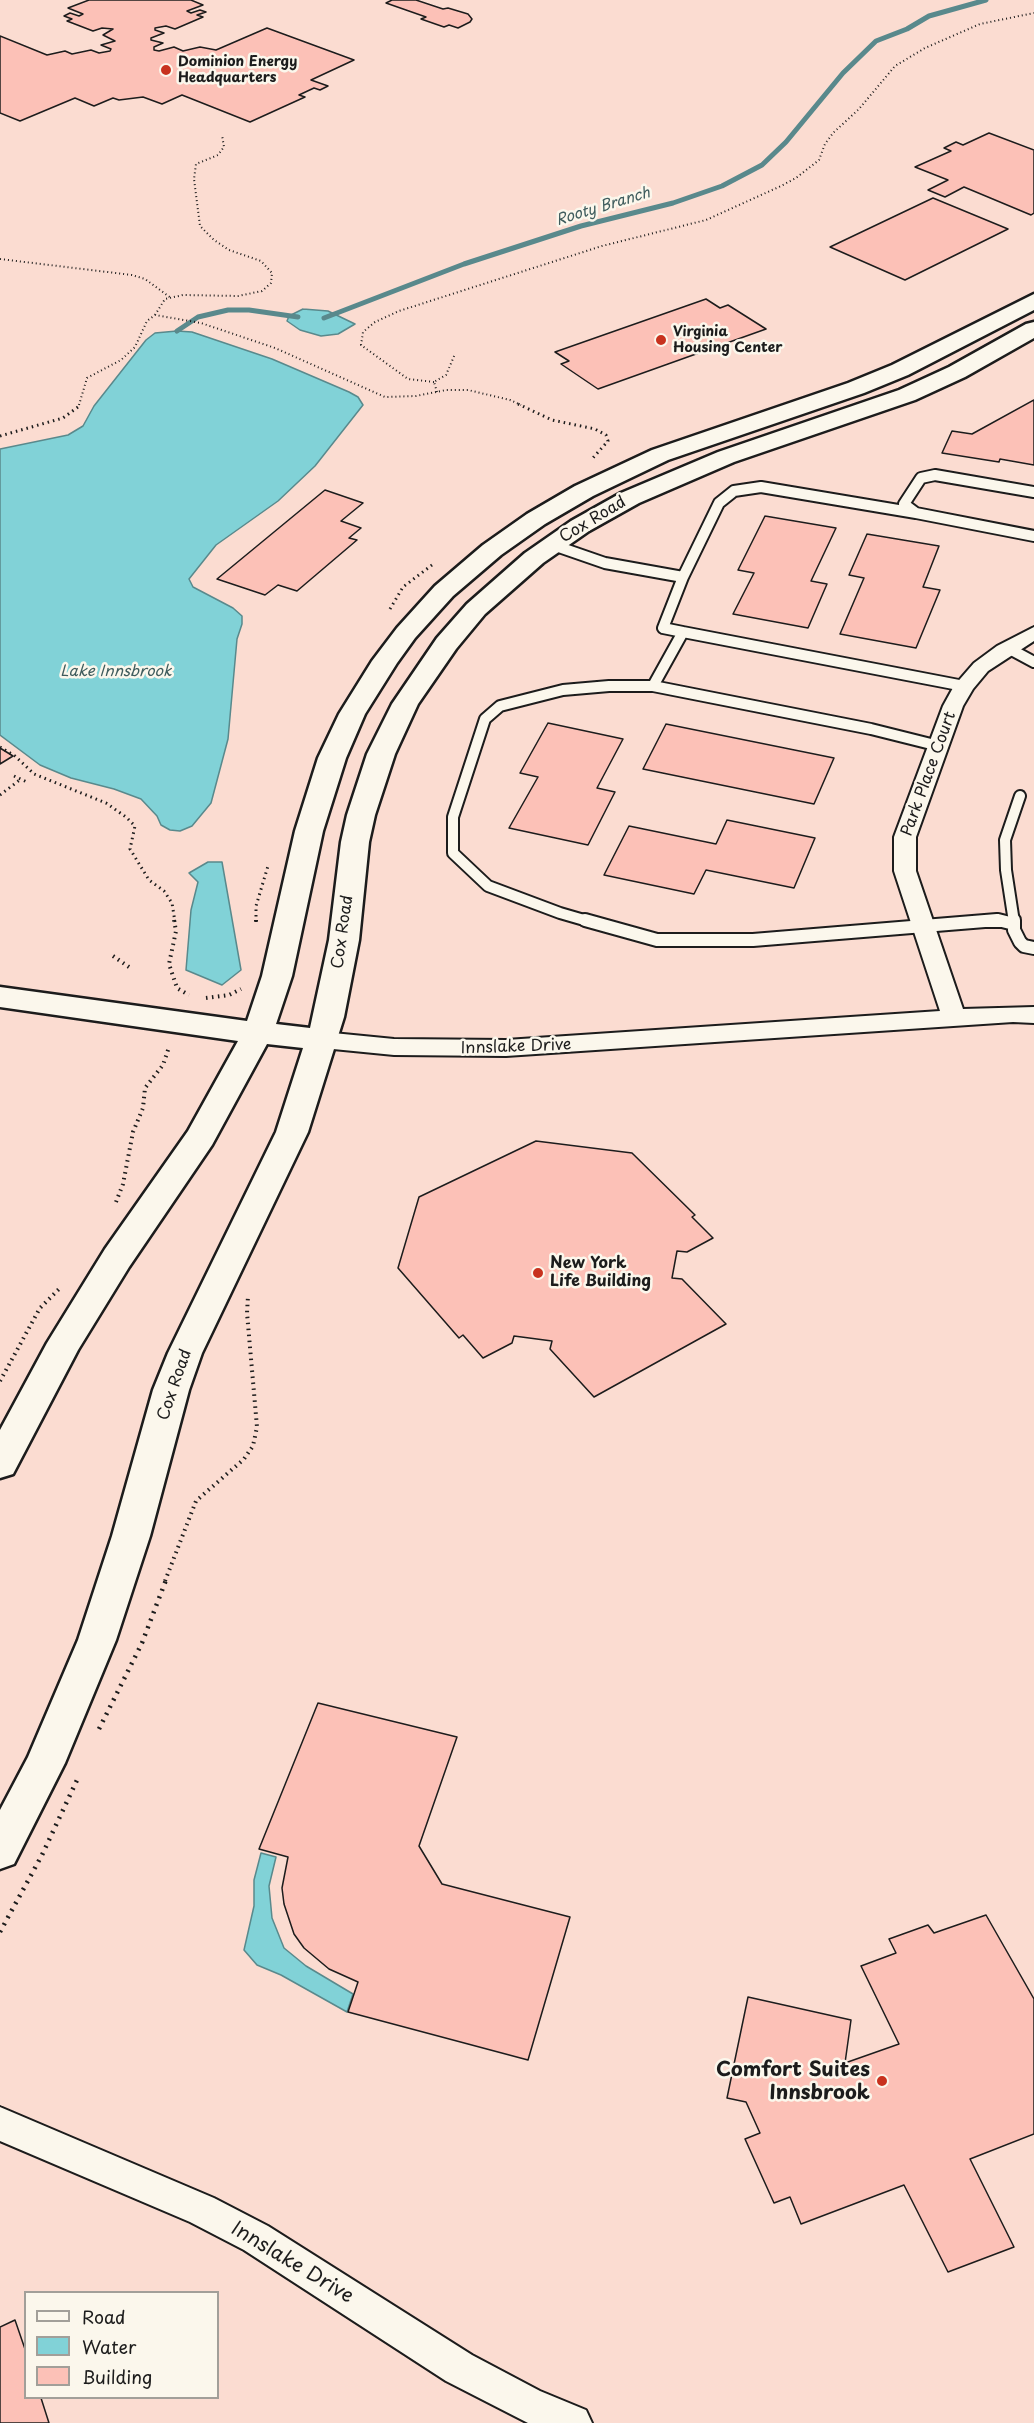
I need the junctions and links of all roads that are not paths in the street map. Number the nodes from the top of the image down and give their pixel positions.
1 (1034, 300) edge
2 (1034, 329) edge
3 (1034, 492) edge
4 (916, 513) junction
5 (1034, 536) edge
6 (553, 545) junction
7 (683, 577) junction
8 (684, 632) junction
9 (1034, 633) edge
10 (1008, 648) junction
11 (1034, 662) edge
12 (652, 686) junction
13 (964, 686) junction
14 (939, 746) junction
15 (1020, 796) dead end
16 (1014, 924) junction
17 (924, 926) junction
18 (1034, 948) edge
19 (0, 997) edge
20 (1034, 1015) edge
21 (954, 1018) junction
22 (258, 1033) junction
23 (323, 1040) junction
24 (0, 1464) edge
25 (0, 1851) edge
26 (0, 2124) edge
27 (573, 2423) edge

1 - 22 main road, Cox Road
2 - 6 main road, Cox Road
3 - 4 lane
4 - 5 lane
4 - 7 lane
6 - 7 lane
6 - 23 main road, Cox Road
7 - 8 lane
8 - 12 lane
8 - 13 lane
9 - 10 street, Park Place Court
10 - 11 lane
10 - 13 street, Park Place Court
12 - 14 lane
12 - 17 lane
13 - 14 street, Park Place Court
14 - 17 street, Park Place Court
15 - 16 lane
16 - 17 lane
16 - 18 lane
17 - 21 street, Park Place Court
19 - 22 main road, Innslake Drive
20 - 21 street, Innslake Drive
21 - 23 street, Innslake Drive
22 - 23 main road, Innslake Drive
22 - 24 main road, Cox Road
23 - 25 main road, Cox Road
26 - 27 street, Innslake Drive

